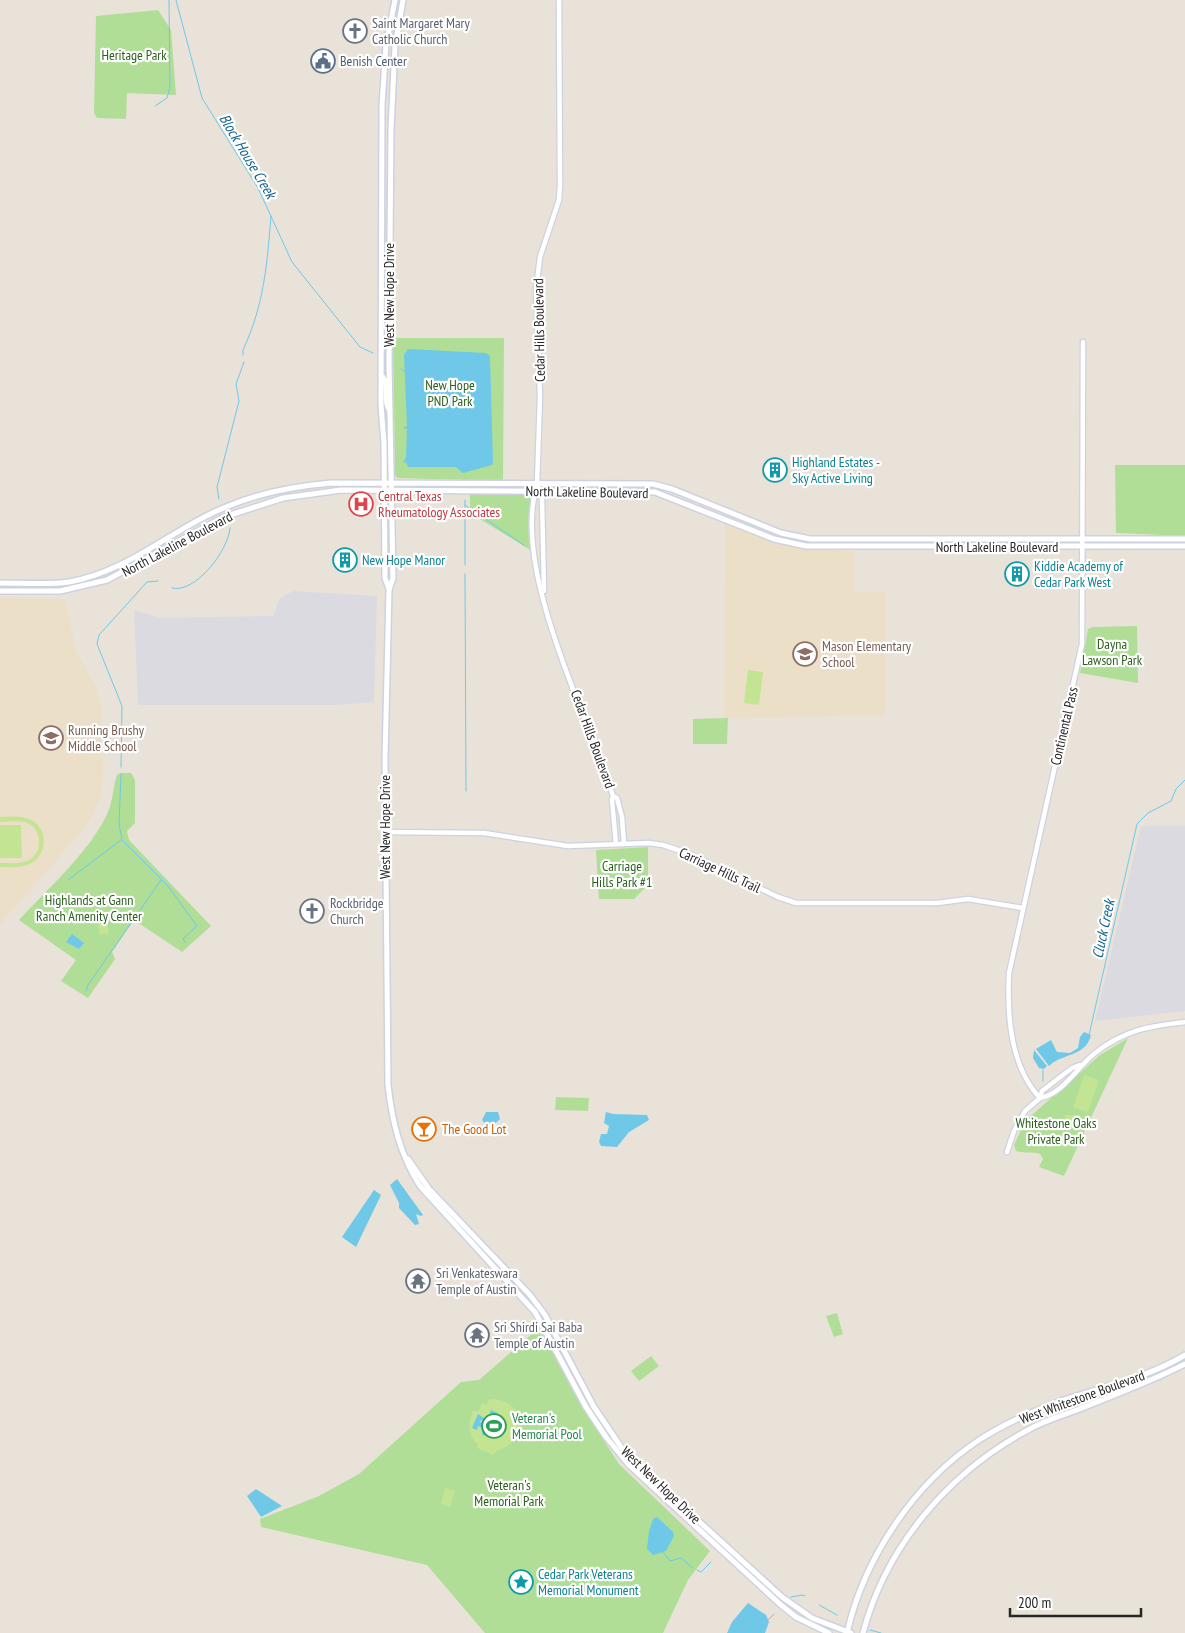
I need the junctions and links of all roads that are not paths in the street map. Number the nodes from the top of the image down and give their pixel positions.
1 (394, 0) edge
2 (403, 0) edge
3 (558, 0) edge
4 (1083, 342) dead end
5 (381, 375) junction
6 (391, 412) junction
7 (384, 483) junction
8 (392, 483) junction
9 (537, 484) junction
10 (384, 491) junction
11 (393, 491) junction
12 (538, 491) junction
13 (1185, 539) edge
14 (1083, 540) junction
15 (1185, 546) edge
16 (1083, 547) junction
17 (0, 583) edge
18 (389, 590) junction
19 (0, 591) edge
20 (544, 597) junction
21 (613, 796) junction
22 (385, 832) junction
23 (616, 844) junction
24 (624, 844) junction
25 (1023, 908) junction
26 (1185, 1022) edge
27 (1081, 1065) junction
28 (1040, 1098) junction
29 (404, 1152) junction
30 (1007, 1152) dead end
31 (1185, 1355) edge
32 (1185, 1364) edge
33 (829, 1633) edge
34 (848, 1633) edge
35 (863, 1633) edge

1 - 5 main road, West New Hope Drive
2 - 6 main road, West New Hope Drive
3 - 9 street, Cedar Hills Boulevard
4 - 14 street, Continental Pass
5 - 6 main road
5 - 7 main road, West New Hope Drive
6 - 8 main road, West New Hope Drive
7 - 8 main road, North Lakeline Boulevard
7 - 10 main road, West New Hope Drive
7 - 17 main road, North Lakeline Boulevard
8 - 9 main road, North Lakeline Boulevard
8 - 11 main road, West New Hope Drive
9 - 12 street, Cedar Hills Boulevard
9 - 14 main road, North Lakeline Boulevard
10 - 11 main road, North Lakeline Boulevard
10 - 18 main road, West New Hope Drive
10 - 19 main road, North Lakeline Boulevard
11 - 12 main road, North Lakeline Boulevard
11 - 18 main road, West New Hope Drive
12 - 16 main road, North Lakeline Boulevard
12 - 20 street, Cedar Hills Boulevard
12 - 20 street, Cedar Hills Boulevard
13 - 14 main road, North Lakeline Boulevard
14 - 16 street, Continental Pass
15 - 16 main road, North Lakeline Boulevard
16 - 25 street, Continental Pass
18 - 22 main road, West New Hope Drive
20 - 21 street, Cedar Hills Boulevard
21 - 23 street, Cedar Hills Boulevard
21 - 24 street, Cedar Hills Boulevard
22 - 23 street, Carriage Hills Trail
22 - 29 main road, West New Hope Drive
23 - 24 street, Carriage Hills Trail
24 - 25 street, Carriage Hills Trail
25 - 28 street, Continental Pass
26 - 27 street
27 - 28 street
27 - 28 street
28 - 30 street
29 - 33 main road, West New Hope Drive
29 - 34 main road, West New Hope Drive
31 - 34 main road, West Whitestone Boulevard
32 - 35 main road, West Whitestone Boulevard

